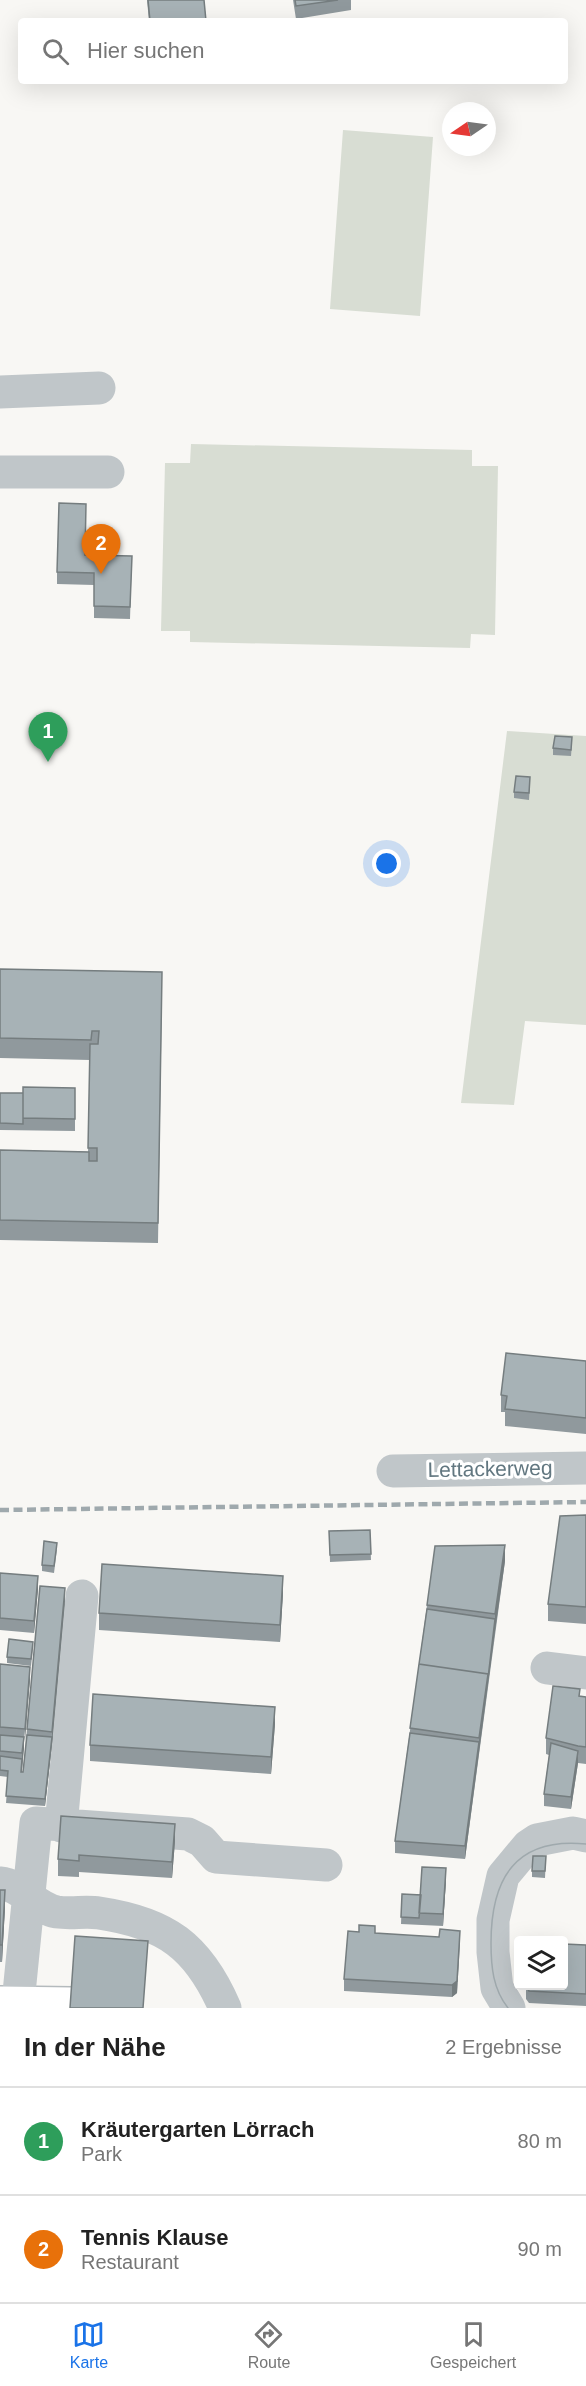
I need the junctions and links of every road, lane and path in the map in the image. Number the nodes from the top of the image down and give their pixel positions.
1 (99, 388) dead end
2 (0, 392) edge
3 (0, 472) edge
4 (108, 472) dead end
5 (586, 1468) edge
6 (393, 1471) dead end
7 (82, 1596) dead end
8 (547, 1668) dead end
9 (586, 1673) edge
10 (61, 1826) junction
11 (586, 1836) edge
12 (326, 1865) dead end
13 (0, 1883) edge
14 (30, 1899) junction
15 (9, 2003) edge
16 (72, 2004) edge
17 (225, 2008) edge
18 (509, 2008) edge

1 - 2 street
3 - 4 street
5 - 6 street, Lettackerweg
7 - 10 street
8 - 9 street
10 - 12 street
10 - 14 street
11 - 18 street
13 - 14 street
14 - 15 street
14 - 17 street
15 - 16 main road

